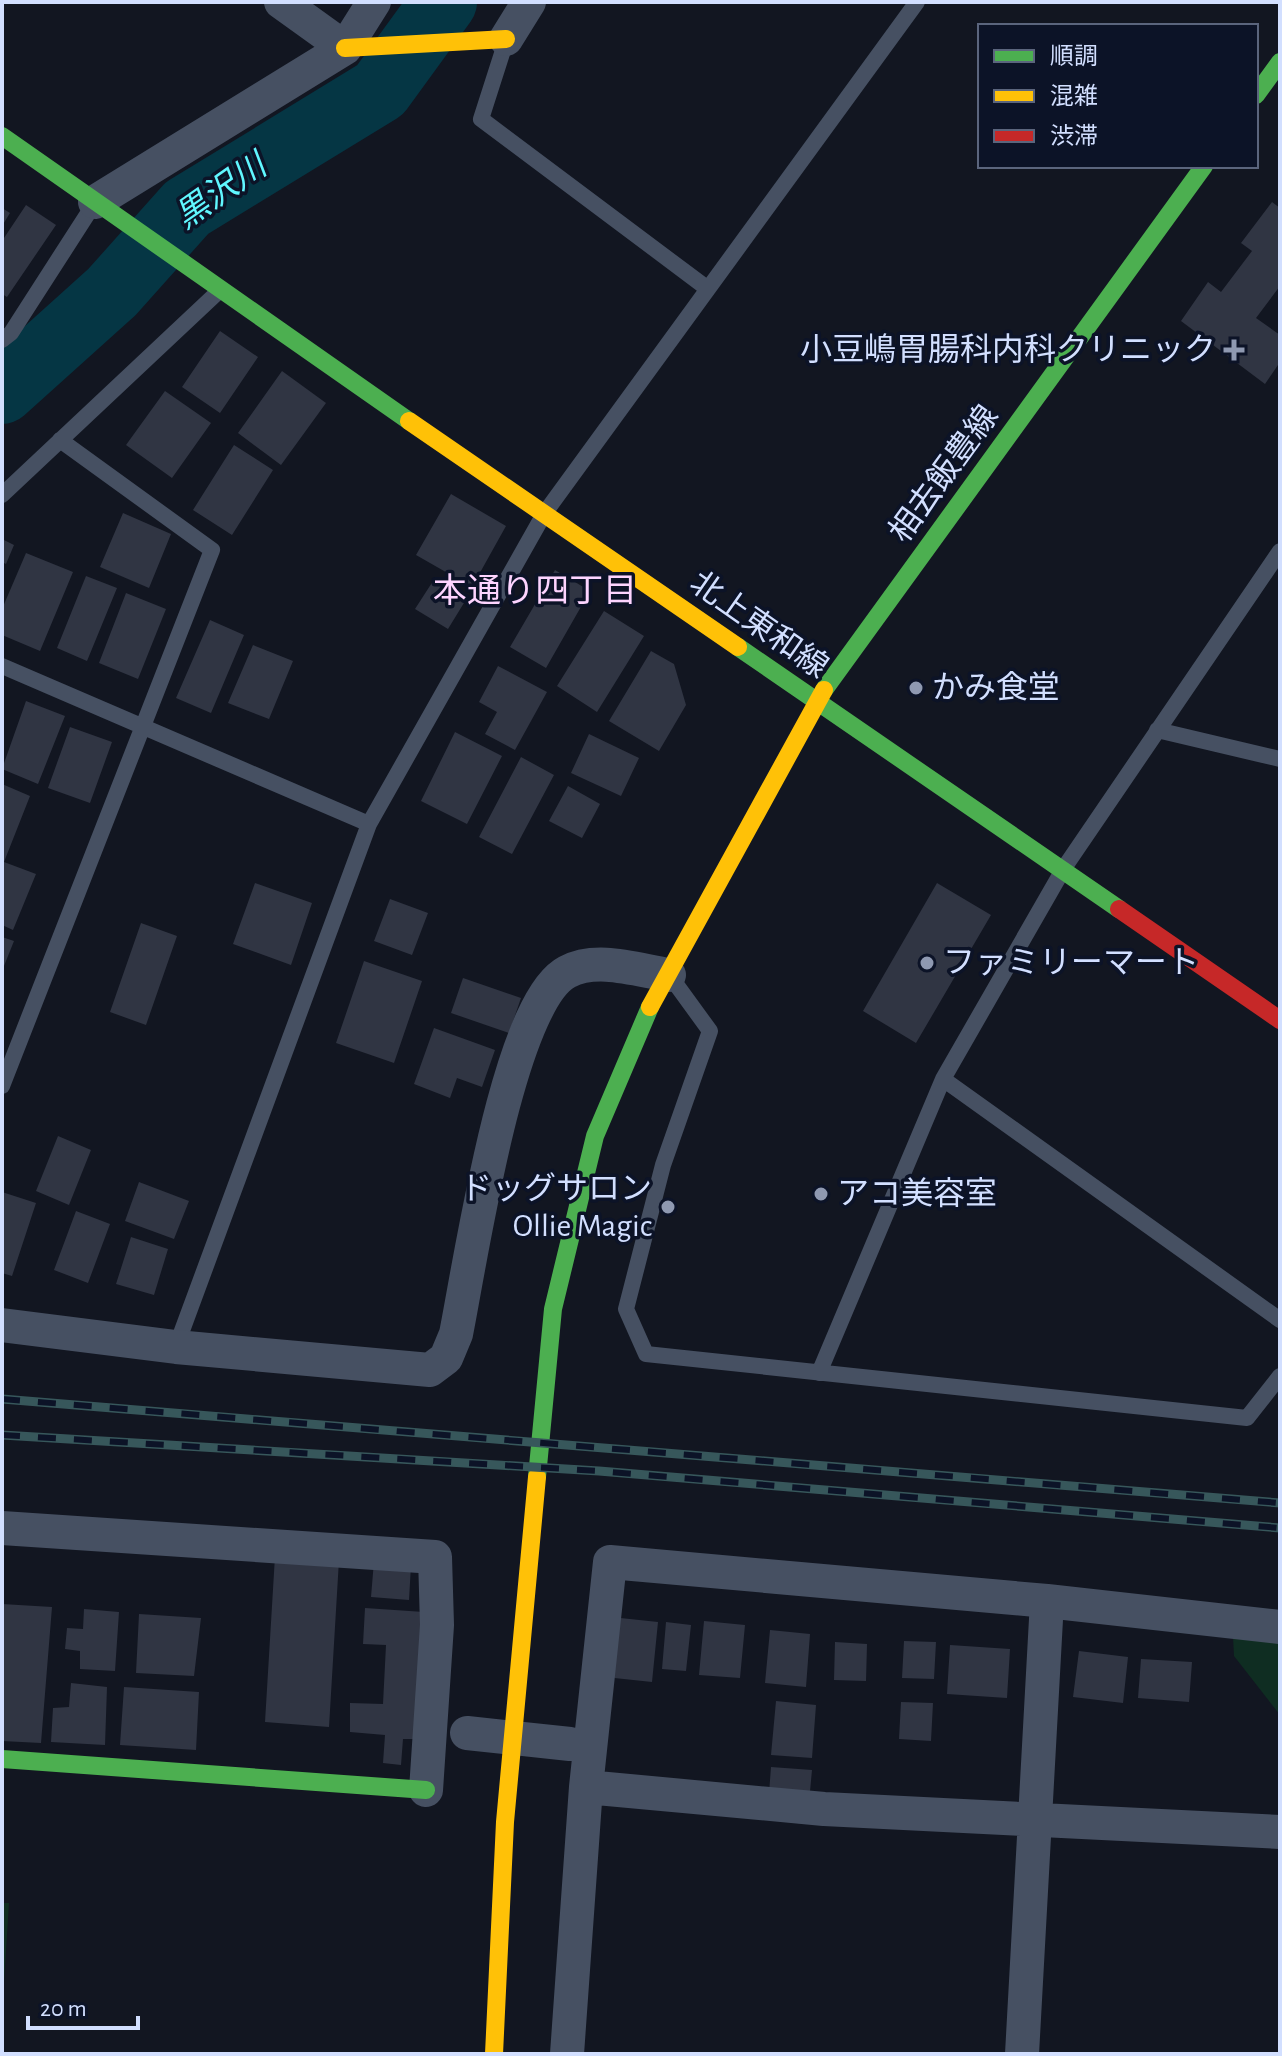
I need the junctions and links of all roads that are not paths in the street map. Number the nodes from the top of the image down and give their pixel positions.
1 (281, 2) edge
2 (374, 2) edge
3 (529, 2) edge
4 (917, 2) edge
5 (506, 39) junction
6 (345, 48) junction
7 (1280, 62) edge
8 (1258, 92) edge
9 (2, 136) edge
10 (1203, 168) edge
11 (95, 202) junction
12 (211, 285) junction
13 (708, 289) junction
14 (5, 335) edge
15 (60, 440) junction
16 (2, 495) edge
17 (544, 514) junction
18 (1280, 551) edge
19 (2, 666) edge
20 (816, 701) junction
21 (142, 729) junction
22 (1157, 730) junction
23 (1280, 759) edge
24 (369, 824) junction
25 (1064, 868) junction
26 (669, 975) junction
27 (1280, 1020) edge
28 (943, 1079) junction
29 (2, 1086) edge
30 (1280, 1320) edge
31 (2, 1325) edge
32 (176, 1347) junction
33 (819, 1373) junction
34 (1280, 1376) edge
35 (2, 1528) edge
36 (1047, 1601) junction
37 (1280, 1627) edge
38 (467, 1733) dead end
39 (570, 1744) dead end
40 (2, 1759) edge
41 (586, 1787) junction
42 (426, 1790) joint
43 (1034, 1822) junction
44 (1280, 1832) edge
45 (494, 2054) edge
46 (567, 2054) edge
47 (1022, 2054) edge

1 - 6 street
2 - 6 street
3 - 5 street
4 - 13 lane
5 - 6 main road
5 - 13 lane
6 - 11 street
7 - 8 main road
9 - 11 main road
10 - 20 main road, 相去飯豊線
11 - 12 main road, 北上東和線
11 - 14 lane
12 - 15 lane
12 - 17 main road, 北上東和線
13 - 17 lane
15 - 16 lane
15 - 21 lane
17 - 20 main road, 北上東和線
17 - 24 lane
18 - 22 lane
19 - 21 lane
20 - 25 main road, 北上東和線
20 - 26 main road, 相去飯豊線
21 - 24 lane
21 - 29 lane
22 - 23 lane
22 - 25 lane
24 - 32 lane
25 - 27 main road, 北上東和線
25 - 28 lane
26 - 32 street
26 - 33 lane
26 - 45 main road, 相去飯豊線
28 - 30 lane
28 - 33 lane
31 - 32 street
33 - 34 lane
35 - 42 street
36 - 37 street
36 - 41 street
36 - 43 street
38 - 39 street
40 - 42 main road
41 - 43 street
41 - 46 street
43 - 44 street
43 - 47 street

